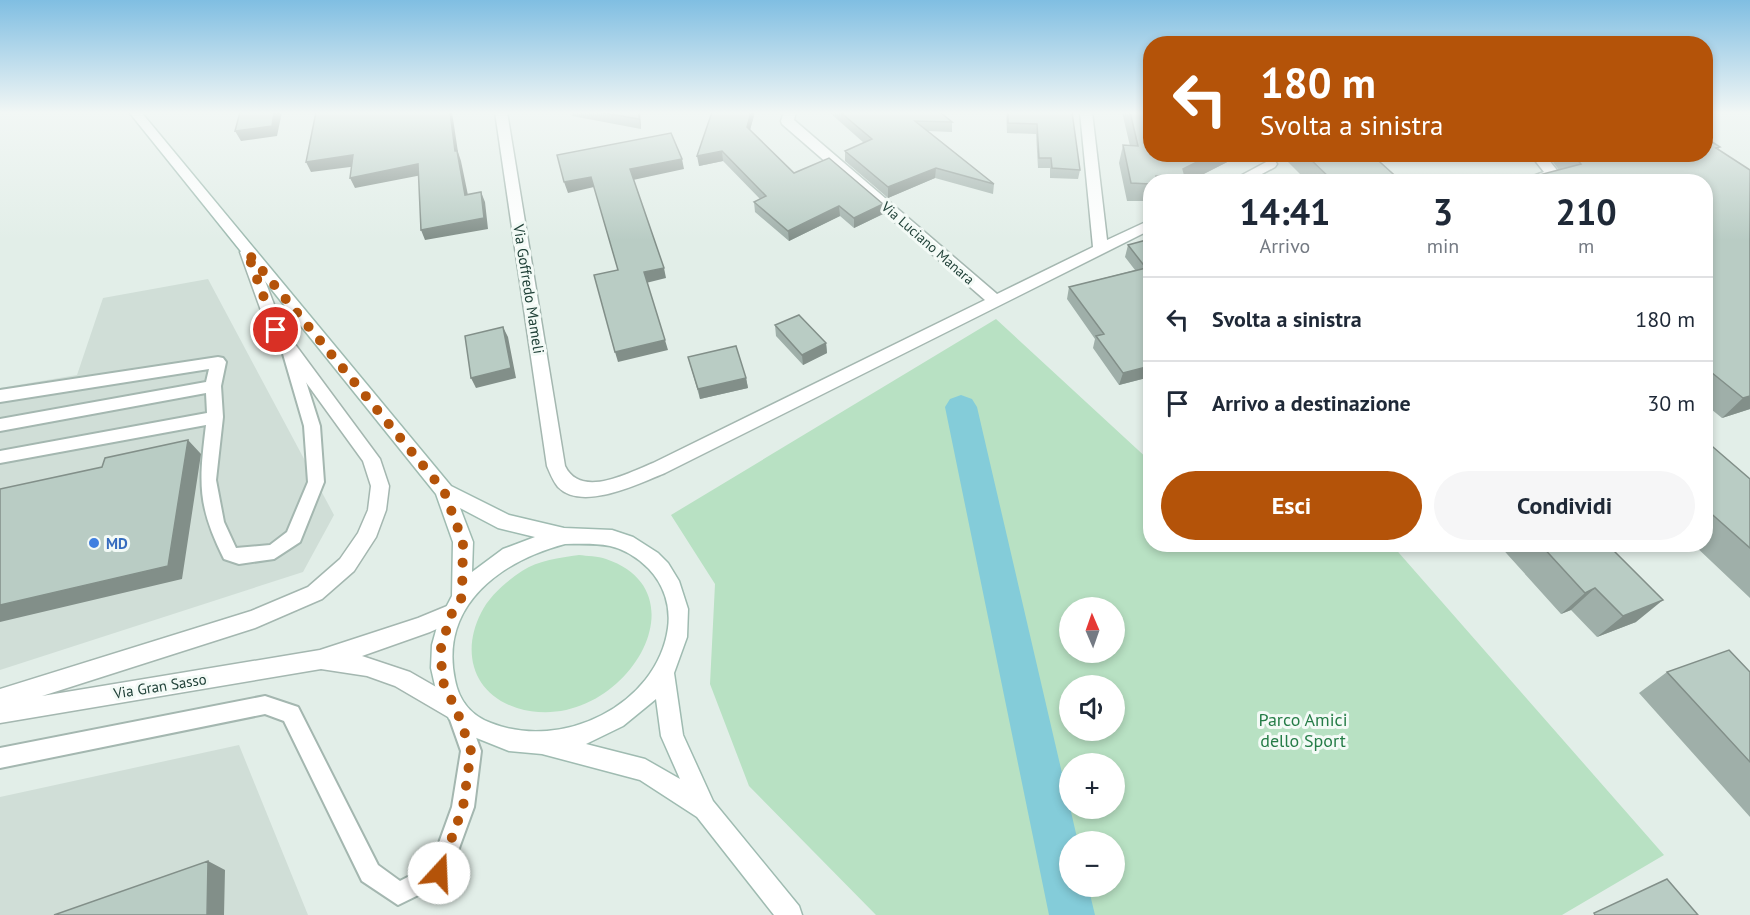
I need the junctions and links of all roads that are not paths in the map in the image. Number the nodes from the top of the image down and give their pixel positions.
1 (169, 155) edge
2 (508, 155) edge
3 (825, 155) edge
4 (1091, 155) edge
5 (1543, 162) edge
6 (1270, 164) dead end
7 (1251, 174) edge
8 (1553, 174) edge
9 (1143, 229) edge
10 (1101, 250) junction
11 (247, 252) junction
12 (995, 301) junction
13 (288, 347) junction
14 (213, 386) junction
15 (0, 396) edge
16 (215, 417) junction
17 (0, 425) edge
18 (0, 457) edge
19 (444, 491) junction
20 (566, 536) junction
21 (457, 605) junction
22 (320, 660) junction
23 (663, 673) junction
24 (0, 699) edge
25 (0, 712) edge
26 (457, 712) junction
27 (543, 744) junction
28 (0, 758) edge
29 (705, 810) junction
30 (790, 915) edge

1 - 11 street
2 - 12 street, Via Goffredo Mameli
3 - 12 street, Via Luciano Manara
4 - 10 street
5 - 8 street
6 - 7 street
9 - 10 street
10 - 12 street
11 - 13 street
11 - 19 street
13 - 16 lane
13 - 24 street
14 - 15 lane
14 - 16 lane
14 - 17 lane
16 - 18 lane
19 - 20 street
19 - 21 street
20 - 21 street
20 - 23 street
21 - 22 street, Via Gran Sasso
21 - 26 street
22 - 25 street, Via Gran Sasso
22 - 26 street, Via Gran Sasso
23 - 27 street
23 - 29 street
26 - 27 street, Via Gran Sasso
26 - 28 lane
27 - 29 street
29 - 30 street

